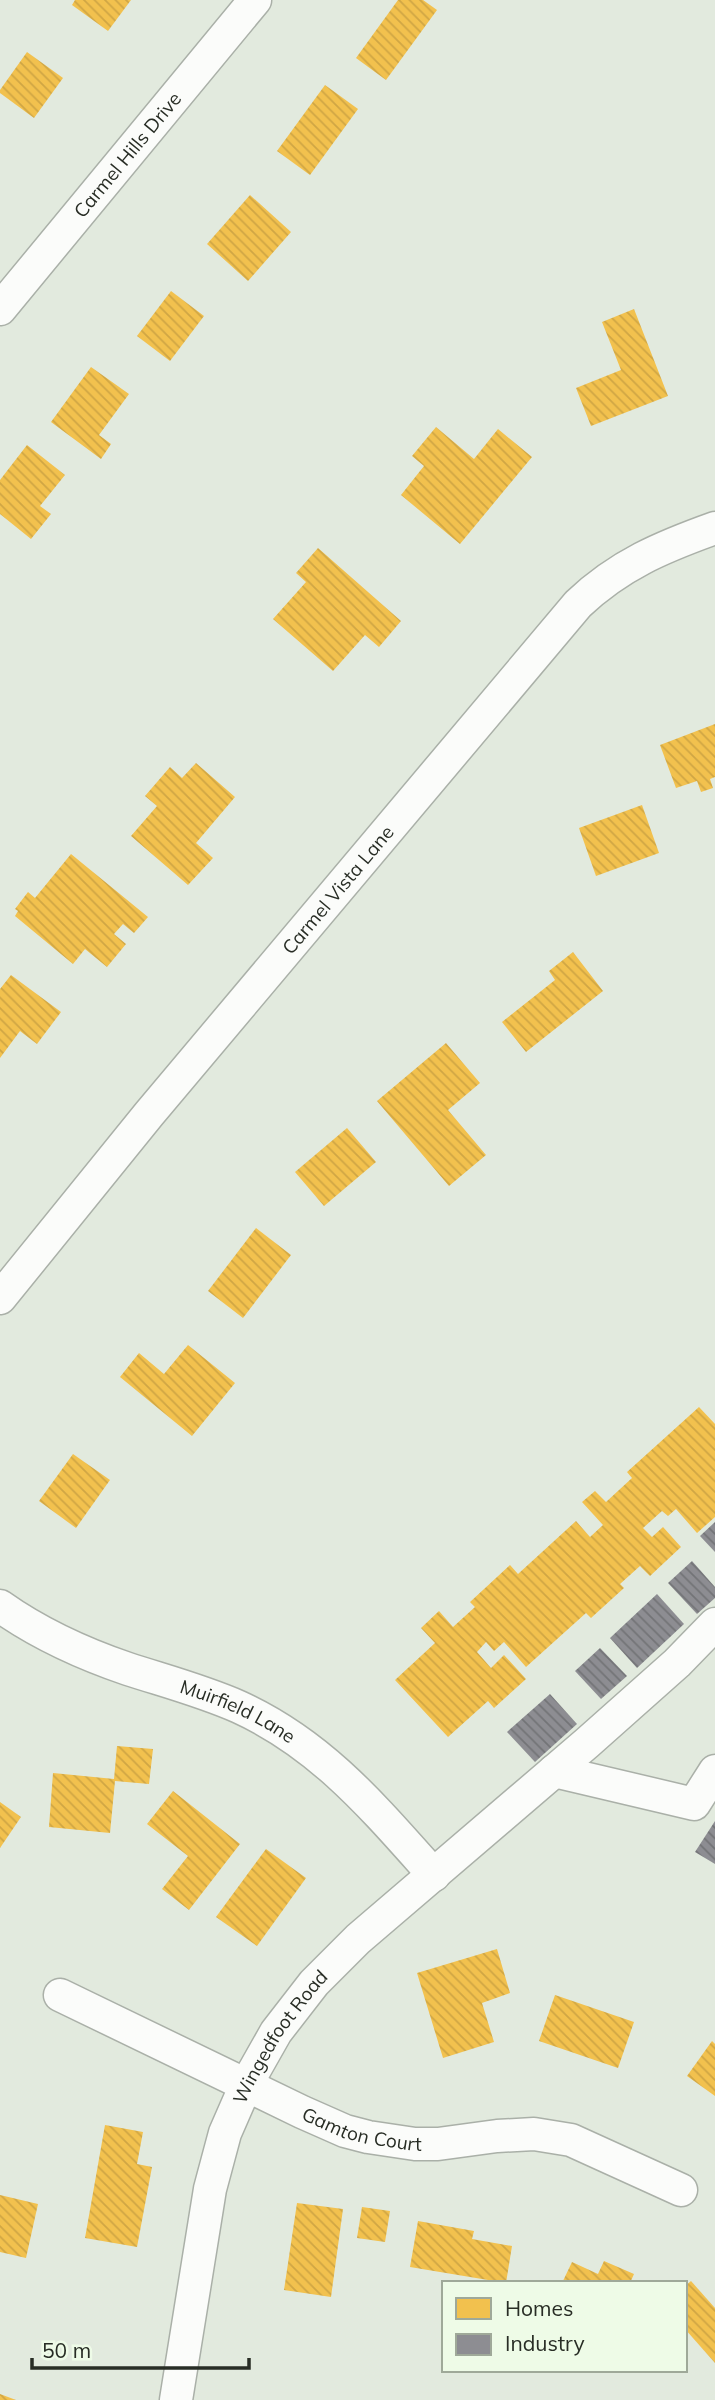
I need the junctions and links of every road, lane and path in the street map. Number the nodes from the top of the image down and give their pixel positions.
1 (255, 0) edge
2 (0, 309) edge
3 (715, 528) edge
4 (0, 1298) edge
5 (0, 1606) edge
6 (715, 1624) edge
7 (715, 1771) edge
8 (554, 1772) junction
9 (434, 1875) junction
10 (60, 1995) dead end
11 (246, 2085) junction
12 (681, 2190) dead end
13 (176, 2400) edge

1 - 2 street, Carmel Hills Drive
3 - 4 street, Carmel Vista Lane
5 - 9 street, Muirfield Lane
6 - 8 street, Wingedfoot Road
7 - 8 street
8 - 9 street, Wingedfoot Road
9 - 11 street, Wingedfoot Road
10 - 11 street, Gamton Court
11 - 12 street, Gamton Court
11 - 13 street, Wingedfoot Road

